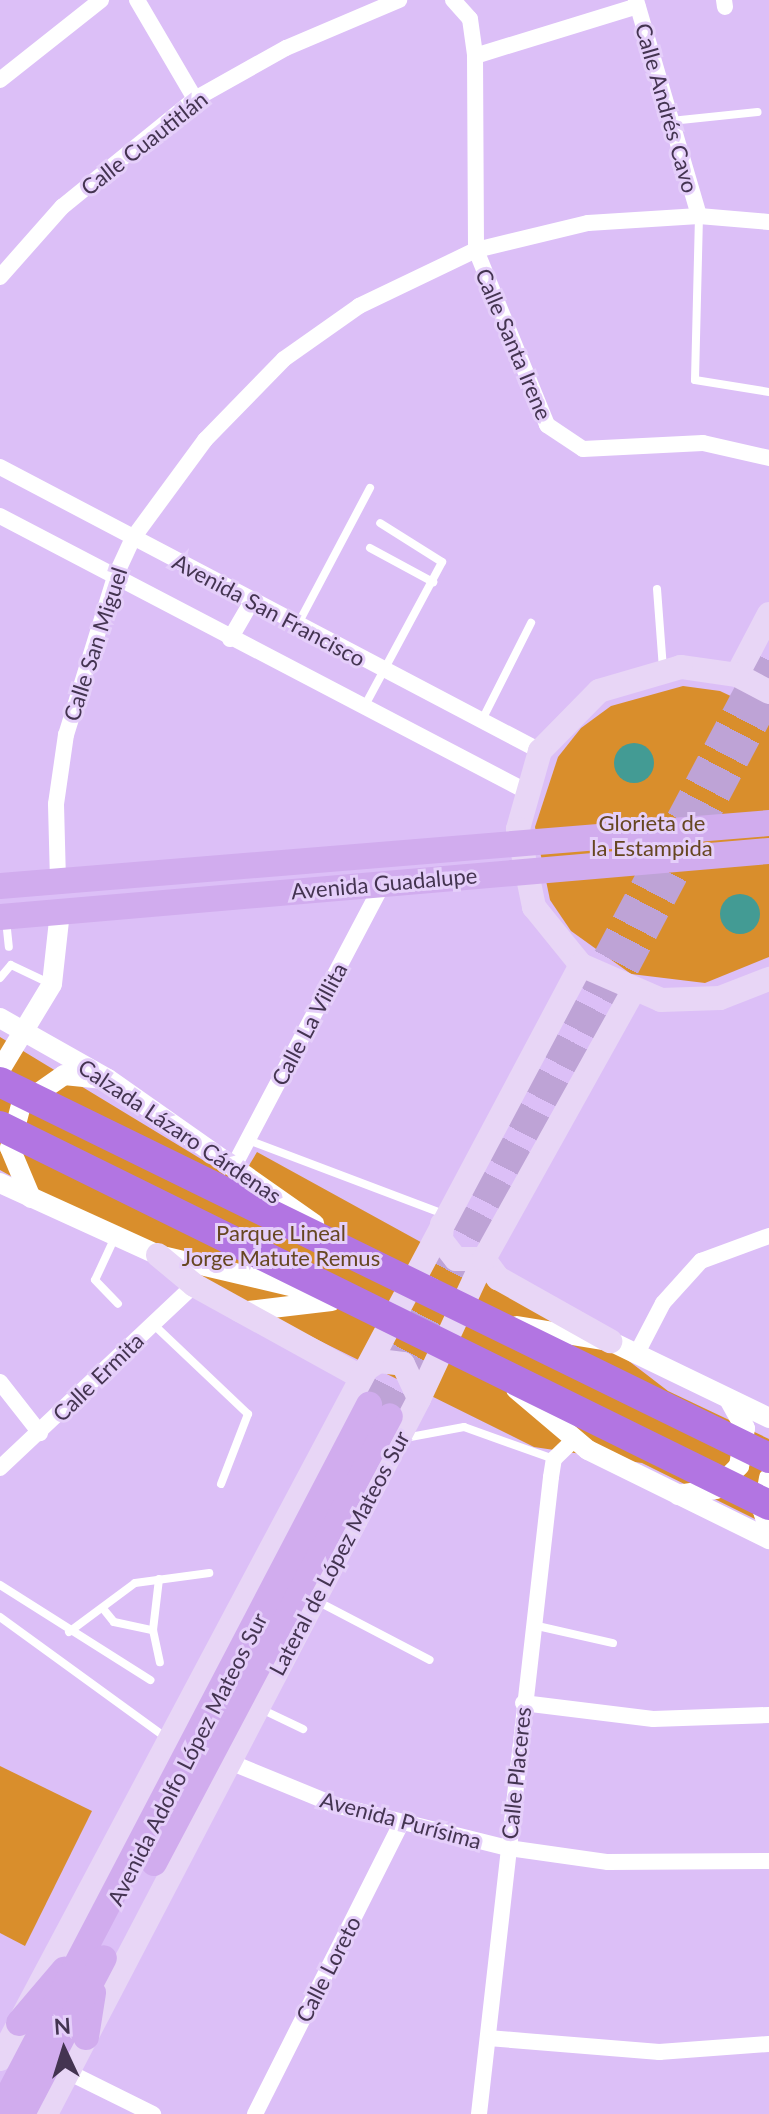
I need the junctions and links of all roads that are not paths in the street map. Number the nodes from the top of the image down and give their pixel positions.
1 (101, 0) edge
2 (137, 0) edge
3 (399, 0) edge
4 (453, 0) edge
5 (637, 3) edge
6 (475, 56) junction
7 (0, 80) edge
8 (195, 99) junction
9 (758, 112) dead end
10 (670, 121) junction
11 (699, 216) junction
12 (769, 222) edge
13 (476, 250) junction
14 (0, 277) edge
15 (769, 392) edge
16 (769, 458) edge
17 (0, 467) edge
18 (370, 488) dead end
19 (0, 516) edge
20 (380, 523) dead end
21 (133, 538) junction
22 (370, 548) dead end
23 (115, 577) junction
24 (433, 582) junction
25 (657, 589) dead end
26 (252, 601) junction
27 (769, 614) edge
28 (531, 623) dead end
29 (297, 625) junction
30 (230, 639) junction
31 (663, 669) junction
32 (383, 671) junction
33 (737, 675) junction
34 (769, 692) edge
35 (362, 709) junction
36 (481, 721) junction
37 (540, 751) junction
38 (524, 790) junction
39 (769, 823) edge
40 (769, 851) edge
41 (520, 858) junction
42 (58, 881) junction
43 (383, 883) junction
44 (0, 886) edge
45 (60, 912) junction
46 (3, 917) edge
47 (9, 947) dead end
48 (581, 965) junction
49 (0, 978) edge
50 (769, 979) edge
51 (52, 984) junction
52 (632, 993) junction
53 (10, 1028) edge
54 (0, 1070) edge
55 (108, 1079) junction
56 (0, 1082) edge
57 (0, 1126) edge
58 (248, 1140) junction
59 (235, 1164) junction
60 (0, 1183) edge
61 (31, 1198) junction
62 (444, 1220) junction
63 (115, 1236) junction
64 (769, 1236) edge
65 (158, 1255) junction
66 (484, 1259) junction
67 (194, 1285) junction
68 (351, 1299) junction
69 (400, 1299) junction
70 (118, 1304) dead end
71 (239, 1312) junction
72 (153, 1324) junction
73 (454, 1324) junction
74 (610, 1341) junction
75 (637, 1353) junction
76 (363, 1374) junction
77 (0, 1382) edge
78 (419, 1399) junction
79 (729, 1399) junction
80 (769, 1418) edge
81 (40, 1433) junction
82 (574, 1440) junction
83 (397, 1441) junction
84 (769, 1458) edge
85 (554, 1459) junction
86 (0, 1468) edge
87 (769, 1478) edge
88 (221, 1484) dead end
89 (678, 1495) junction
90 (769, 1505) edge
91 (769, 1531) edge
92 (769, 1539) edge
93 (209, 1573) dead end
94 (159, 1579) junction
95 (0, 1585) edge
96 (315, 1599) junction
97 (105, 1611) dead end
98 (0, 1617) edge
99 (532, 1625) junction
100 (153, 1630) junction
101 (69, 1632) junction
102 (613, 1643) dead end
103 (430, 1660) dead end
104 (160, 1662) dead end
105 (150, 1680) dead end
106 (523, 1703) junction
107 (258, 1708) junction
108 (769, 1715) edge
109 (303, 1729) dead end
110 (169, 1740) junction
111 (230, 1762) junction
112 (401, 1824) junction
113 (508, 1848) junction
114 (769, 1861) edge
115 (106, 1917) junction
116 (97, 1971) junction
117 (19, 2023) junction
118 (86, 2037) junction
119 (488, 2038) junction
120 (769, 2044) edge
121 (2, 2052) edge
122 (68, 2072) junction
123 (0, 2111) edge
124 (22, 2114) edge
125 (46, 2114) edge
126 (153, 2114) edge
127 (255, 2114) edge
128 (479, 2114) edge

1 - 7 street
2 - 8 street
3 - 8 street, Calle Cuautitlán
4 - 6 street
5 - 6 street
5 - 10 street, Calle Andrés Cavo
6 - 13 street, Calle Santa Irene
8 - 14 street, Calle Cuautitlán
9 - 10 lane
10 - 11 street, Calle Andrés Cavo
11 - 12 street, Calle San Miguel
11 - 13 street, Calle San Miguel
11 - 15 lane
13 - 16 street, Calle Santa Irene
13 - 21 street, Calle San Miguel
17 - 21 street, Avenida San Francisco
18 - 29 lane
19 - 23 street, Avenida San Francisco
20 - 24 lane
21 - 23 street, Calle San Miguel
21 - 26 street, Avenida San Francisco
22 - 24 lane
23 - 30 street, Avenida San Francisco
23 - 42 street, Calle San Miguel
24 - 32 lane
25 - 31 lane
26 - 29 street, Avenida San Francisco
26 - 30 street
27 - 33 main road
28 - 36 lane
29 - 32 street, Avenida San Francisco
30 - 35 street, Avenida San Francisco
31 - 33 main road
31 - 37 main road
32 - 35 lane
32 - 36 street, Avenida San Francisco
33 - 34 main road
35 - 38 street, Avenida San Francisco
36 - 37 street, Avenida San Francisco
37 - 38 main road
38 - 41 main road
39 - 41 main road
40 - 41 main road, Avenida Guadalupe
41 - 42 main road, Avenida Guadalupe
41 - 43 main road, Avenida Guadalupe
41 - 48 main road
42 - 44 main road, Avenida Guadalupe
43 - 45 main road, Avenida Guadalupe
43 - 58 street, Calle La Villita
45 - 46 main road, Avenida Guadalupe
45 - 51 street
46 - 47 lane
48 - 52 main road
48 - 62 main road
49 - 51 lane
50 - 52 main road
51 - 53 street
52 - 66 main road, Lateral de López Mateos Sur
53 - 54 street
53 - 55 street, Calzada Lázaro Cárdenas
55 - 59 street, Calzada Lázaro Cárdenas
55 - 61 street
56 - 84 highway, Calzada Lázaro Cárdenas
57 - 90 highway
58 - 59 street, Calle La Villita
58 - 62 lane
59 - 69 street, Calzada Lázaro Cárdenas
60 - 61 street, Calzada Lázaro Cárdenas
61 - 63 street, Calzada Lázaro Cárdenas
62 - 66 main road
62 - 69 main road
63 - 65 street, Calzada Lázaro Cárdenas
63 - 70 lane
64 - 75 street
65 - 67 main road
65 - 68 street, Calzada Lázaro Cárdenas
66 - 73 main road, Lateral de López Mateos Sur
66 - 74 main road
67 - 71 main road
67 - 72 street, Calle Ermita
68 - 69 street, Calzada Lázaro Cárdenas
68 - 71 street
69 - 73 street, Calzada Lázaro Cárdenas
69 - 76 main road
71 - 76 main road
72 - 81 street, Calle Ermita
72 - 88 lane
73 - 74 street, Calzada Lázaro Cárdenas
73 - 78 main road, Lateral de López Mateos Sur
73 - 82 street, Calzada Lázaro Cárdenas
74 - 75 street, Calzada Lázaro Cárdenas
75 - 79 street, Calzada Lázaro Cárdenas
76 - 78 main road
76 - 110 main road
77 - 81 street
78 - 83 main road, Lateral de López Mateos Sur
79 - 80 street, Calzada Lázaro Cárdenas
79 - 89 street
81 - 86 street, Calle Ermita
82 - 85 street
82 - 89 street, Calzada Lázaro Cárdenas
83 - 85 lane
83 - 96 main road, Lateral de López Mateos Sur
85 - 99 street, Calle Placeres
87 - 91 street
89 - 92 street, Calzada Lázaro Cárdenas
93 - 94 lane
94 - 100 lane
94 - 101 lane
95 - 101 lane
96 - 103 lane
96 - 107 main road, Lateral de López Mateos Sur
97 - 100 lane
98 - 110 lane
99 - 102 lane
99 - 106 street, Calle Placeres
100 - 104 lane
101 - 105 lane
106 - 108 street
106 - 113 street, Calle Placeres
107 - 109 lane
107 - 111 main road, Lateral de López Mateos Sur
110 - 117 main road
111 - 112 street, Avenida Purísima
111 - 118 main road, Lateral de López Mateos Sur
112 - 113 street, Avenida Purísima
112 - 127 street, Calle Loreto
113 - 114 street, Avenida Purísima
113 - 119 street, Calle Placeres
115 - 116 main road, Avenida Adolfo López Mateos Sur
115 - 117 main road
115 - 123 main road, Avenida Adolfo López Mateos Sur
116 - 118 main road
116 - 124 main road, Avenida Adolfo López Mateos Sur
117 - 121 main road
118 - 122 main road, Lateral de López Mateos Sur
119 - 120 street
119 - 128 street, Calle Placeres
122 - 125 main road, Lateral de López Mateos Sur
122 - 126 street

